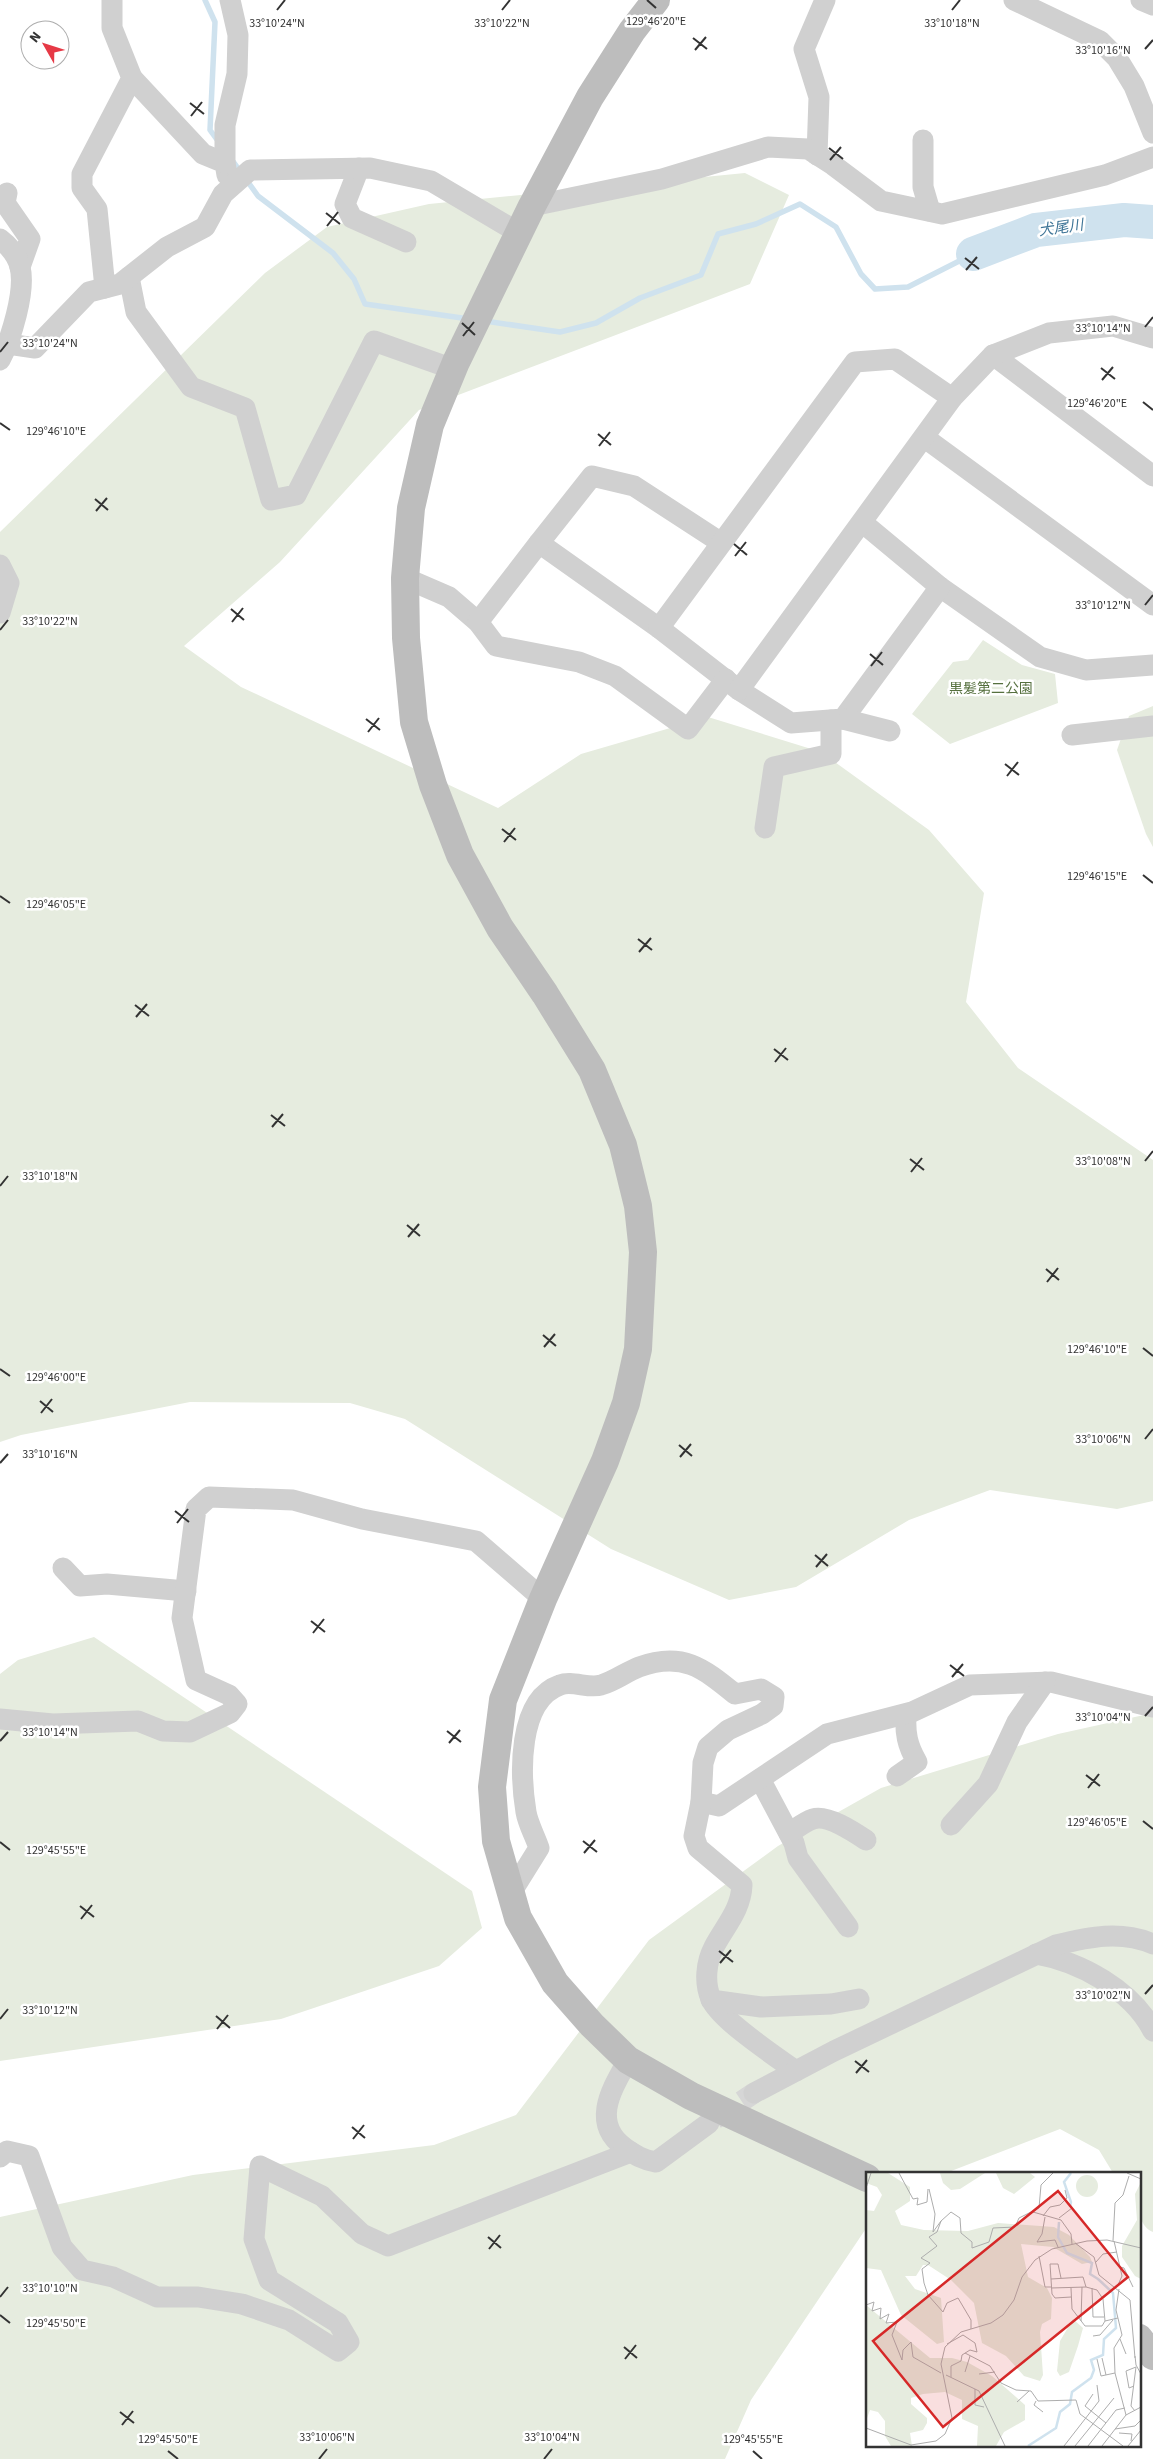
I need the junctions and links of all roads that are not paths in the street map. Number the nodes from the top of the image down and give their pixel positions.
1 (112, 0) edge
2 (230, 0) edge
3 (656, 0) edge
4 (825, 0) edge
5 (1015, 0) edge
6 (132, 78) junction
7 (1153, 133) edge
8 (923, 140) dead end
9 (817, 155) junction
10 (1153, 157) edge
11 (225, 163) junction
12 (359, 168) junction
13 (232, 186) junction
14 (7, 193) dead end
15 (532, 206) junction
16 (930, 211) junction
17 (519, 233) junction
18 (0, 239) edge
19 (406, 242) dead end
20 (20, 267) junction
21 (129, 277) junction
22 (105, 288) junction
23 (1153, 338) edge
24 (4, 352) edge
25 (993, 355) junction
26 (454, 365) junction
27 (952, 398) junction
28 (925, 438) junction
29 (1153, 476) edge
30 (863, 523) junction
31 (720, 542) junction
32 (539, 543) junction
33 (0, 565) edge
34 (405, 578) junction
35 (940, 587) junction
36 (1153, 605) edge
37 (0, 613) edge
38 (478, 622) junction
39 (659, 628) junction
40 (1153, 665) edge
41 (732, 685) junction
42 (837, 719) junction
43 (1153, 726) edge
44 (890, 731) dead end
45 (1072, 735) dead end
46 (765, 828) dead end
47 (63, 1568) dead end
48 (186, 1591) junction
49 (543, 1599) junction
50 (1045, 1682) junction
51 (1153, 1707) edge
52 (906, 1714) junction
53 (0, 1719) edge
54 (897, 1776) dead end
55 (760, 1779) junction
56 (701, 1802) junction
57 (951, 1825) dead end
58 (789, 1833) junction
59 (866, 1840) dead end
60 (511, 1893) junction
61 (848, 1927) dead end
62 (1153, 1944) edge
63 (1036, 1954) junction
64 (859, 1999) dead end
65 (711, 2000) junction
66 (1153, 2032) edge
67 (628, 2060) junction
68 (796, 2071) junction
69 (754, 2093) tunnel mouth
70 (709, 2123) tunnel mouth
71 (631, 2152) junction
72 (0, 2158) edge
73 (866, 2178) edge
74 (1140, 2339) edge
75 (1153, 2356) edge

1 - 6 street
2 - 11 street
3 - 15 street
4 - 9 street
5 - 7 street
6 - 11 street
6 - 22 street
8 - 16 street
9 - 15 street
9 - 16 street
10 - 16 street
11 - 13 street
12 - 13 street
12 - 17 street
12 - 19 street
13 - 21 street
14 - 20 street
15 - 17 street
17 - 26 street
18 - 20 street
20 - 24 street
21 - 22 street
21 - 26 street
22 - 24 street
23 - 25 street
25 - 27 street
25 - 29 street
26 - 34 street
27 - 28 street
27 - 31 street
28 - 30 street
28 - 36 street
30 - 35 street
30 - 41 street
31 - 32 street
31 - 39 street
32 - 38 street
32 - 39 street
33 - 37 street
34 - 38 street
34 - 49 street
35 - 40 street
35 - 42 street
38 - 41 street
39 - 41 street
41 - 42 street
42 - 44 street
42 - 46 street
43 - 45 street
47 - 48 street
48 - 49 street
48 - 53 street
49 - 60 street
50 - 51 street
50 - 52 street
50 - 57 street
52 - 54 street
52 - 55 street
55 - 56 street
55 - 58 street
56 - 60 street
56 - 65 street
58 - 59 street
58 - 61 street
60 - 67 street
62 - 63 street
63 - 66 street
63 - 68 street
64 - 65 street
65 - 68 street
67 - 71 street
67 - 73 street
68 - 69 street
70 - 71 street
71 - 72 street
74 - 75 street

